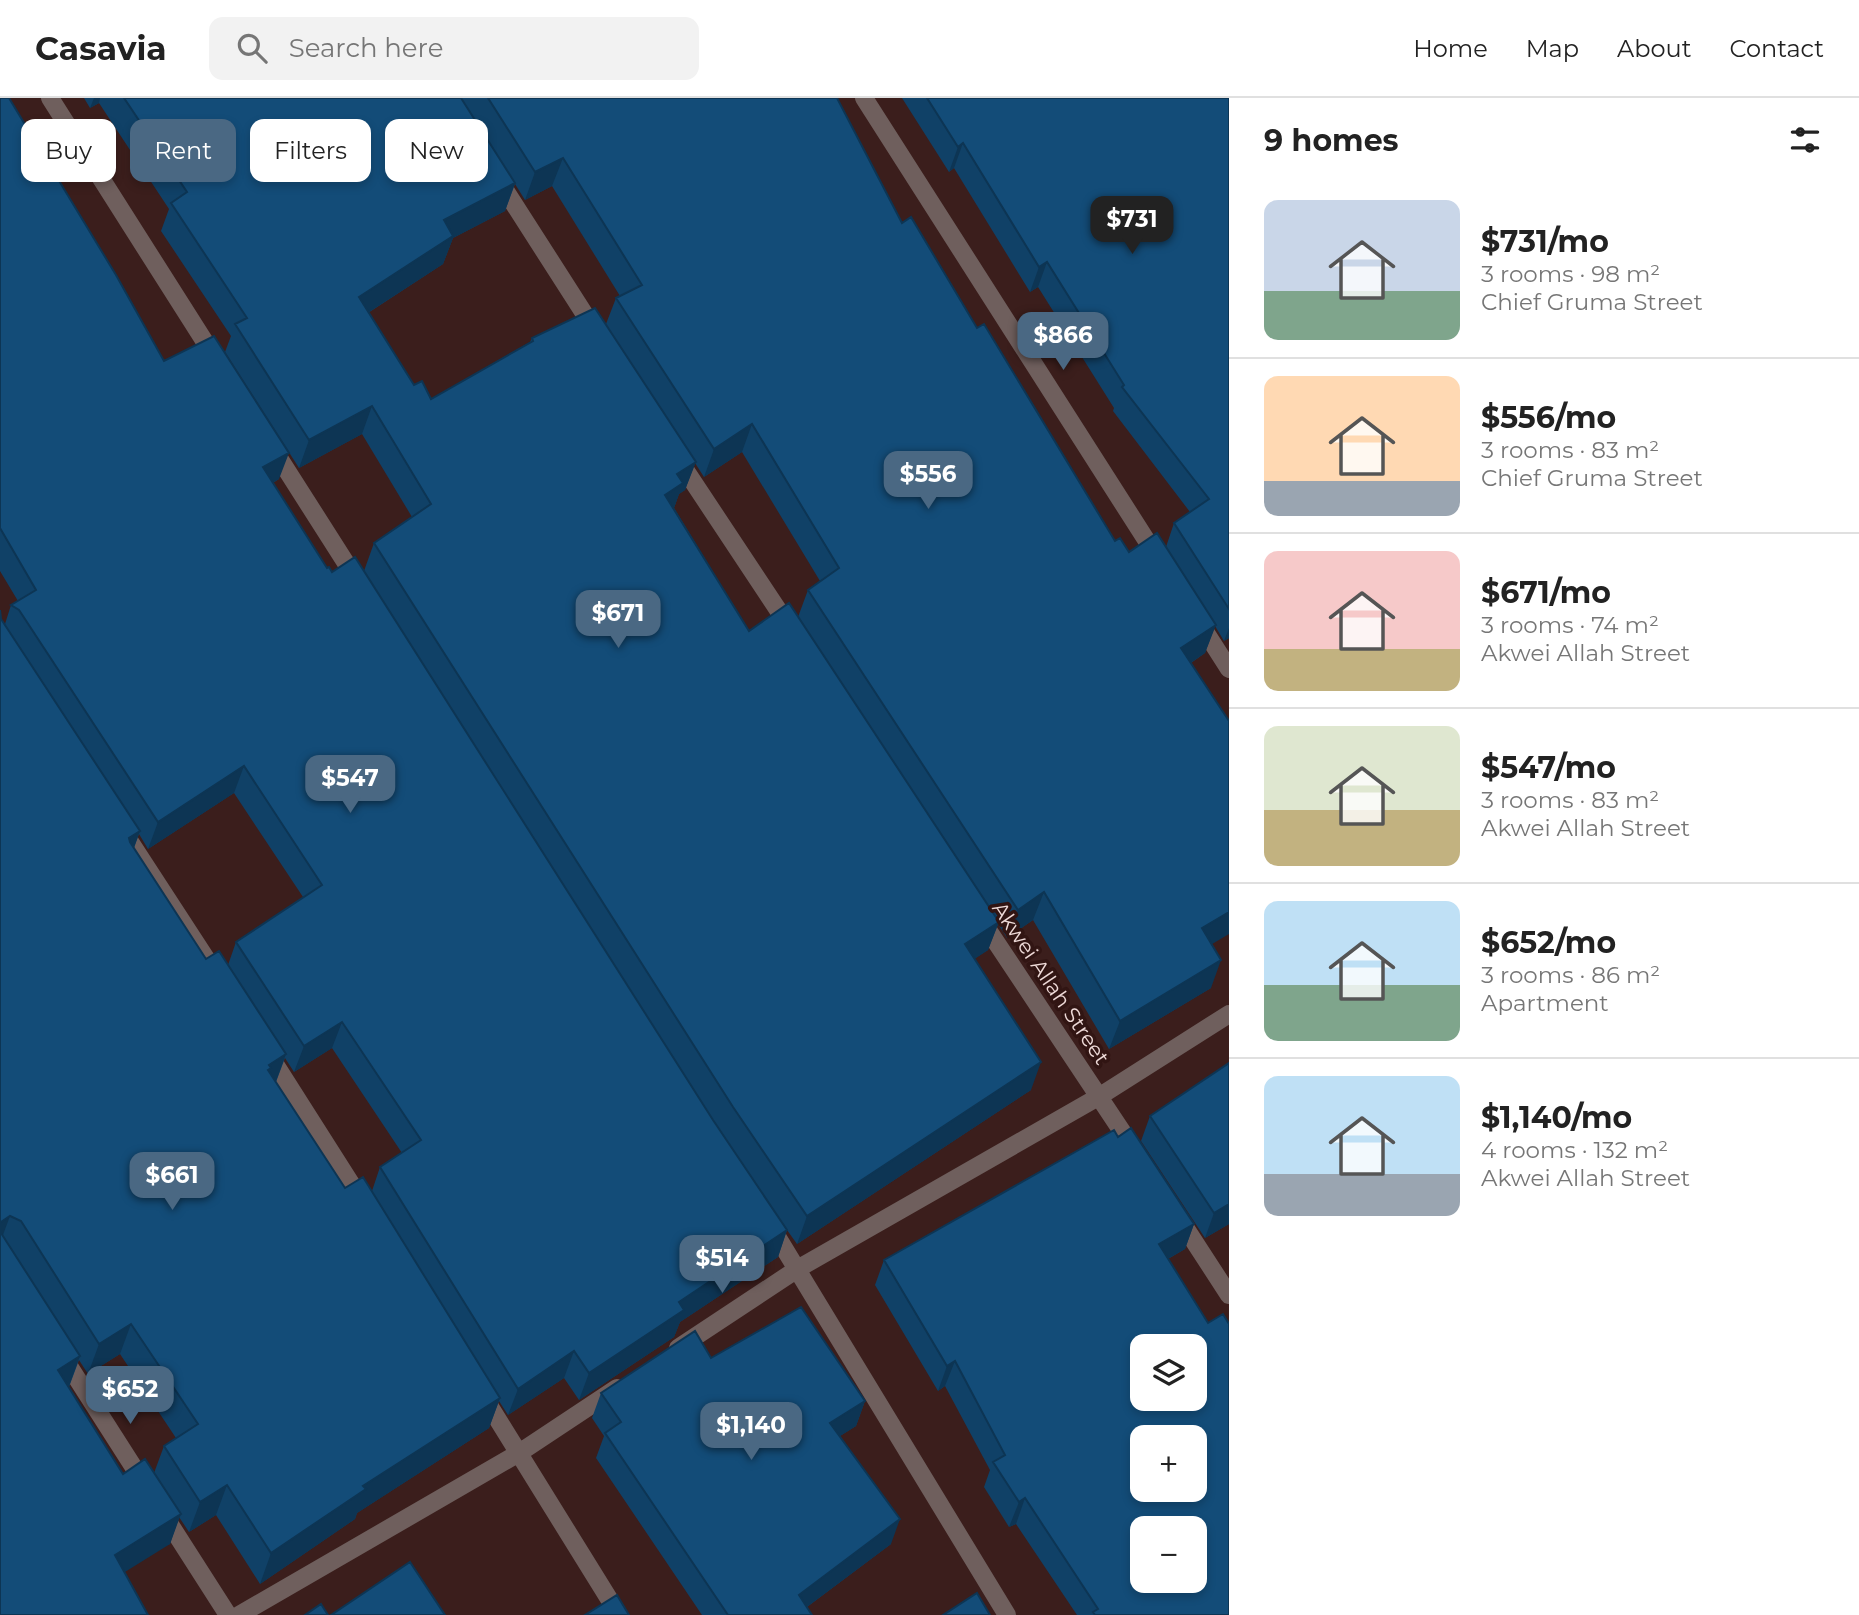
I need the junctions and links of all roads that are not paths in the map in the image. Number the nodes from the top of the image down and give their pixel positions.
1 (50, 98) edge
2 (864, 98) edge
3 (490, 166) edge
4 (607, 348) edge
5 (229, 379) edge
6 (266, 438) edge
7 (666, 440) edge
8 (1166, 571) edge
9 (369, 600) edge
10 (1189, 606) edge
11 (796, 638) edge
12 (1229, 669) edge
13 (114, 819) edge
14 (971, 905) edge
15 (229, 993) edge
16 (1229, 1014) edge
17 (258, 1038) edge
18 (1100, 1096) junction
19 (1146, 1166) edge
20 (1168, 1201) edge
21 (760, 1210) edge
22 (374, 1221) edge
23 (799, 1268) junction
24 (1229, 1294) edge
25 (56, 1345) edge
26 (659, 1360) edge
27 (635, 1376) edge
28 (475, 1383) edge
29 (519, 1453) junction
30 (228, 1615) edge
31 (239, 1615) edge
32 (619, 1615) edge
33 (1007, 1615) edge

1 - 5 street
2 - 8 street
3 - 4 street
6 - 9 street
7 - 11 street
10 - 12 street
13 - 15 street
14 - 18 street, Akwei Allah Street
16 - 18 street
17 - 22 street
18 - 19 street, Akwei Allah Street
18 - 23 street
20 - 24 street
21 - 23 street
23 - 26 street
23 - 33 street
25 - 30 street
27 - 29 street
28 - 29 street
29 - 31 street
29 - 32 street

